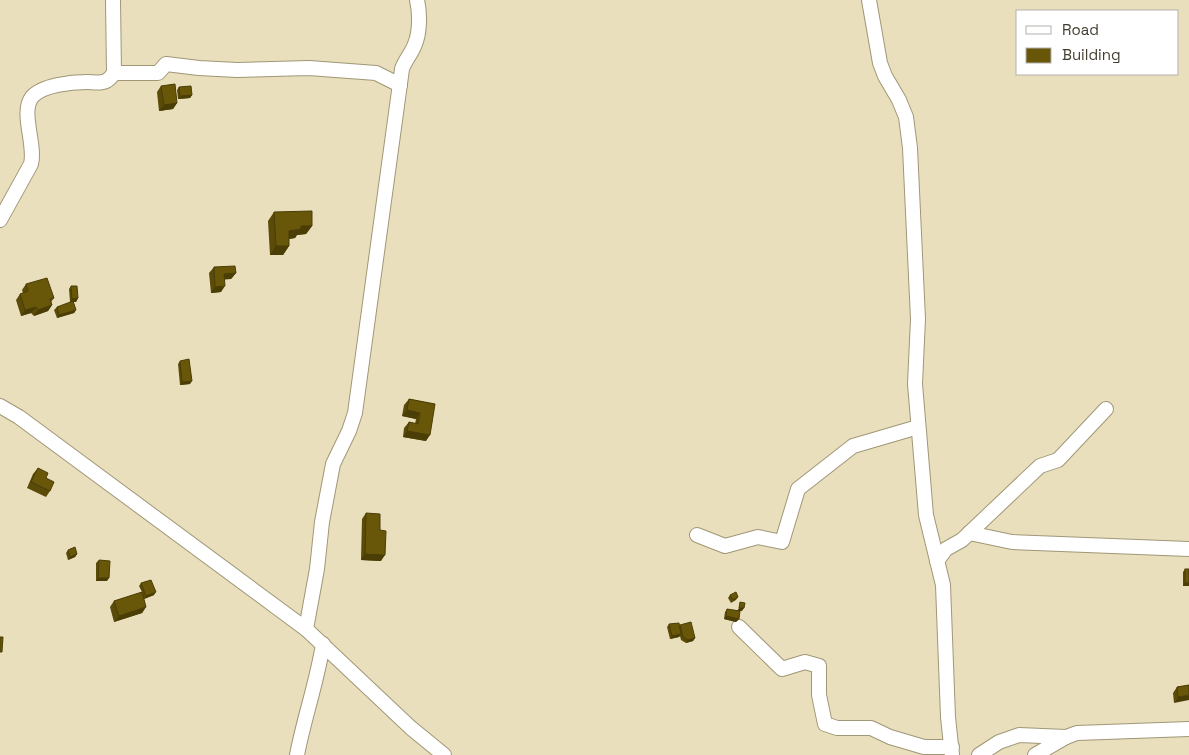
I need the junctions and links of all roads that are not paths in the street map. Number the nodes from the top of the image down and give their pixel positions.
1 (113, 0) edge
2 (417, 0) edge
3 (869, 0) edge
4 (114, 73) junction
5 (400, 85) junction
6 (0, 220) edge
7 (0, 406) edge
8 (1106, 409) dead end
9 (0, 414) edge
10 (20, 417) junction
11 (918, 427) junction
12 (970, 533) junction
13 (698, 535) dead end
14 (1189, 549) edge
15 (937, 561) junction
16 (740, 627) dead end
17 (306, 629) junction
18 (323, 644) junction
19 (1189, 729) edge
20 (1066, 737) junction
21 (952, 751) edge
22 (297, 755) edge
23 (444, 755) edge
24 (979, 755) edge
25 (1035, 755) edge

1 - 4 street
2 - 5 street
3 - 11 street
4 - 5 street
4 - 6 street
5 - 17 street
7 - 10 street
8 - 12 street
9 - 10 street
10 - 17 street
11 - 13 street
11 - 15 street
12 - 14 street
12 - 15 street
15 - 21 street
16 - 21 street
17 - 18 street
18 - 22 street
18 - 23 street
19 - 20 street
20 - 24 street
20 - 25 street

